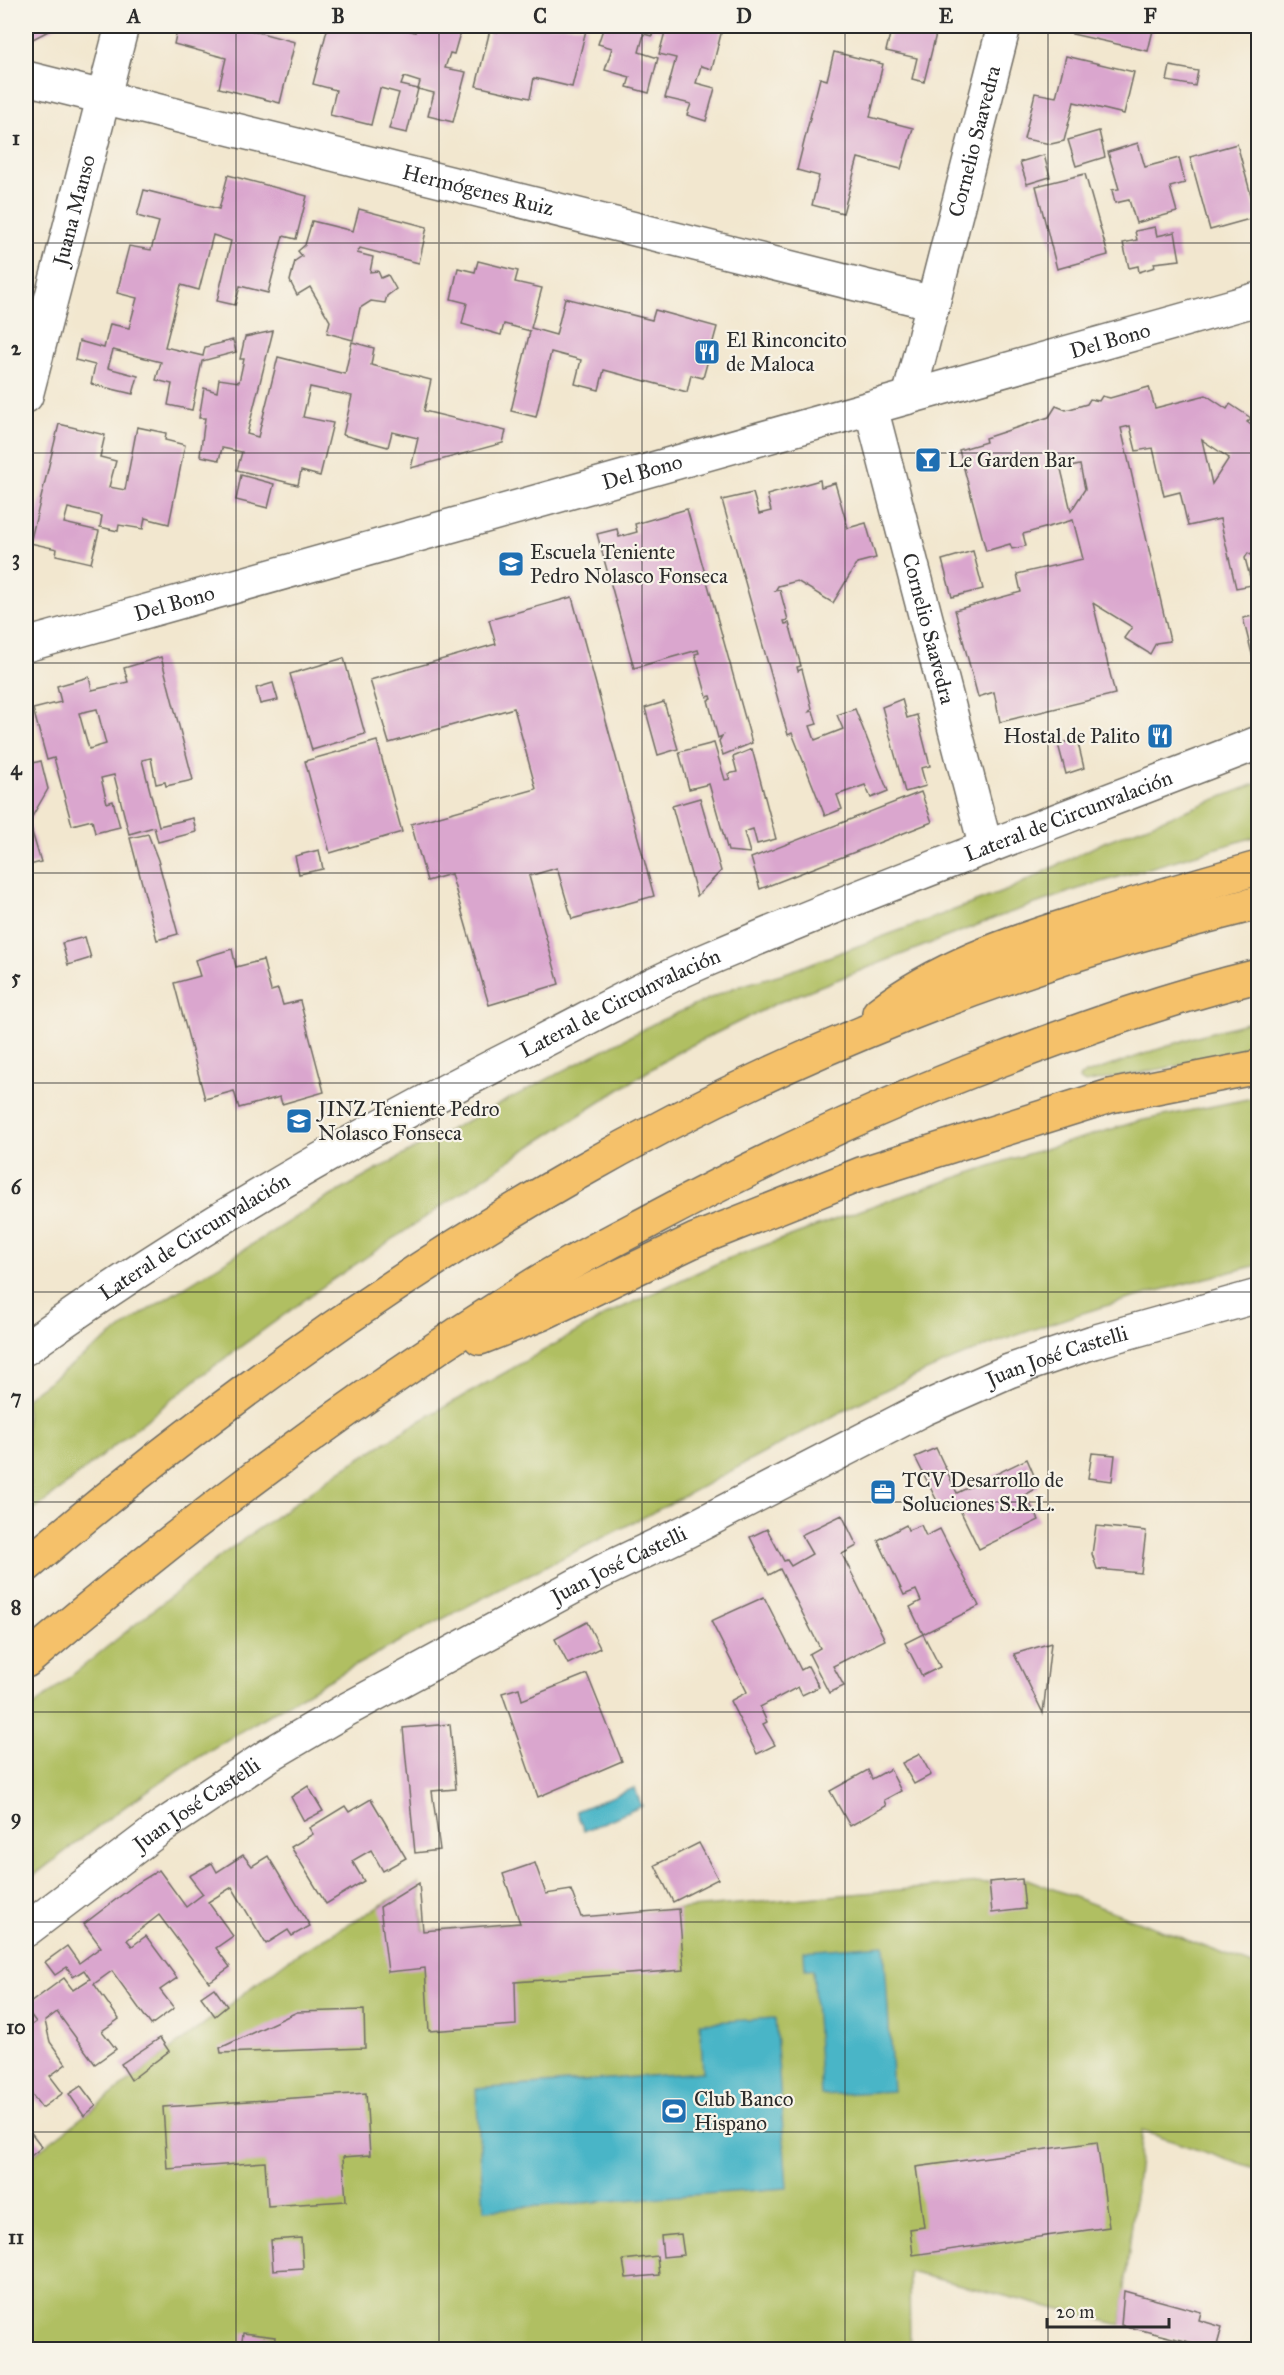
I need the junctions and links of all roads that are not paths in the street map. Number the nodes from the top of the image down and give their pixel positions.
1 (122, 26) edge
2 (1004, 26) edge
3 (26, 78) edge
4 (103, 98) junction
5 (1258, 299) edge
6 (933, 303) junction
7 (26, 396) edge
8 (909, 397) junction
9 (871, 408) junction
10 (26, 645) edge
11 (1258, 743) edge
12 (986, 848) junction
13 (1258, 868) edge
14 (1258, 903) edge
15 (1258, 976) edge
16 (840, 1042) junction
17 (1258, 1067) edge
18 (1258, 1296) edge
19 (26, 1348) edge
20 (423, 1360) junction
21 (26, 1566) edge
22 (26, 1661) edge
23 (26, 1929) edge

1 - 4 street, Juana Manso
2 - 6 street, Cornelio Saavedra
3 - 4 street, Hermógenes Ruiz
4 - 6 street, Hermógenes Ruiz
4 - 7 street, Juana Manso
5 - 8 street, Del Bono
6 - 8 street, Cornelio Saavedra
8 - 9 street, Del Bono
9 - 10 street, Del Bono
9 - 12 street, Cornelio Saavedra
11 - 12 street, Lateral de Circunvalación
12 - 19 street, Lateral de Circunvalación
13 - 16 highway
14 - 16 highway
15 - 20 highway
16 - 21 highway
17 - 20 highway
18 - 23 street, Juan José Castelli
20 - 22 highway

